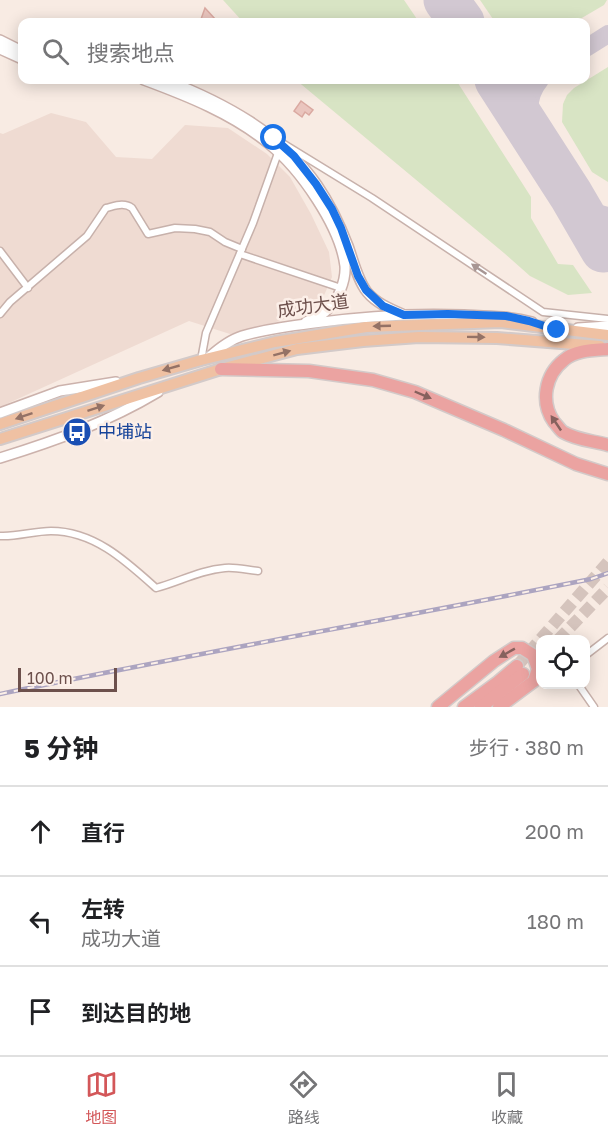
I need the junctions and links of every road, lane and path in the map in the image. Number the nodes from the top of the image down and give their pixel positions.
1 (0, 40) edge
2 (0, 49) edge
3 (18, 49) edge
4 (18, 57) edge
5 (154, 84) edge
6 (176, 84) edge
7 (274, 138) junction
8 (279, 153) junction
9 (0, 251) edge
10 (241, 251) junction
11 (28, 288) junction
12 (341, 288) junction
13 (0, 314) edge
14 (404, 315) junction
15 (608, 319) edge
16 (301, 325) junction
17 (608, 326) edge
18 (557, 330) junction
19 (608, 335) edge
20 (608, 348) edge
21 (204, 359) junction
22 (221, 369) junction
23 (139, 378) junction
24 (171, 385) junction
25 (0, 413) edge
26 (0, 424) edge
27 (0, 439) edge
28 (608, 445) edge
29 (0, 458) edge
30 (608, 474) edge
31 (0, 536) edge
32 (258, 571) dead end
33 (608, 638) edge
34 (590, 651) edge
35 (536, 663) edge
36 (536, 680) edge
37 (581, 689) edge
38 (438, 707) edge
39 (464, 707) edge
40 (481, 707) edge
41 (499, 707) edge
42 (594, 707) edge

1 - 3 main road
2 - 4 main road
5 - 8 main road
6 - 7 main road
7 - 14 main road
15 -> 7 street
8 - 10 street
8 - 12 main road
9 - 11 street
10 - 11 street
10 - 12 street
10 - 21 street
11 - 13 street
12 - 16 main road
14 - 16 main road, 成功大道
14 - 18 main road, 成功大道
16 - 21 main road, 成功大道
17 - 18 main road, 成功大道
18 - 19 main road
18 -> 21 main road
22 -> 20 main road
28 -> 20 highway
21 -> 23 main road
22 - 24 main road
22 -> 30 highway
23 - 25 main road
23 -> 26 main road
27 -> 24 main road
24 - 29 main road
31 - 32 street
33 - 34 street
35 -> 38 highway
36 - 41 highway
37 - 42 street
39 - 40 highway

